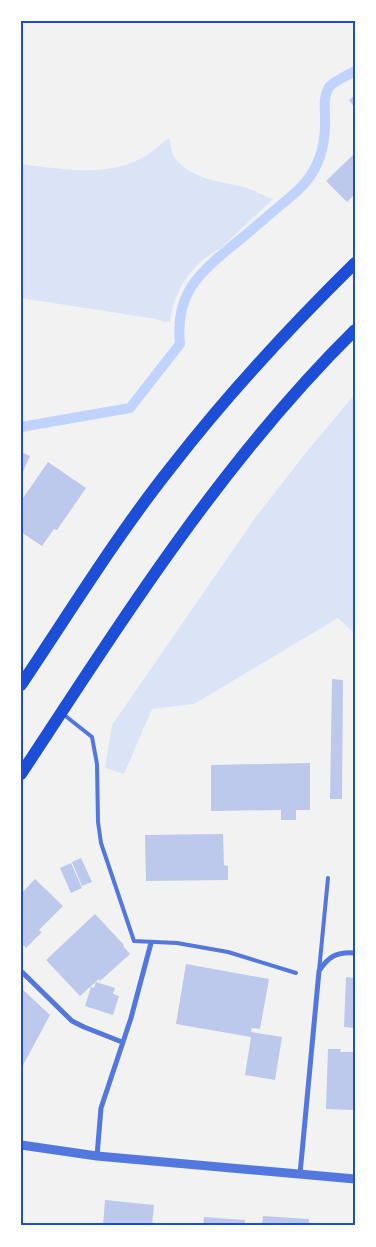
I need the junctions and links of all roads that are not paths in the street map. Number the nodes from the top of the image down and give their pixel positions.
1 (355, 263) edge
2 (355, 330) edge
3 (21, 685) edge
4 (61, 713) junction
5 (21, 774) edge
6 (328, 878) dead end
7 (151, 943) junction
8 (355, 953) edge
9 (21, 971) edge
10 (319, 971) junction
11 (296, 973) dead end
12 (122, 1042) junction
13 (22, 1146) edge
14 (97, 1156) junction
15 (300, 1174) junction
16 (355, 1179) edge

1 - 3 main road
2 - 4 main road
4 - 5 main road
4 - 7 lane
6 - 10 lane
7 - 11 lane
7 - 12 street
8 - 10 street
9 - 12 street
10 - 15 street
12 - 14 street
13 - 14 street
14 - 15 street
15 - 16 street

